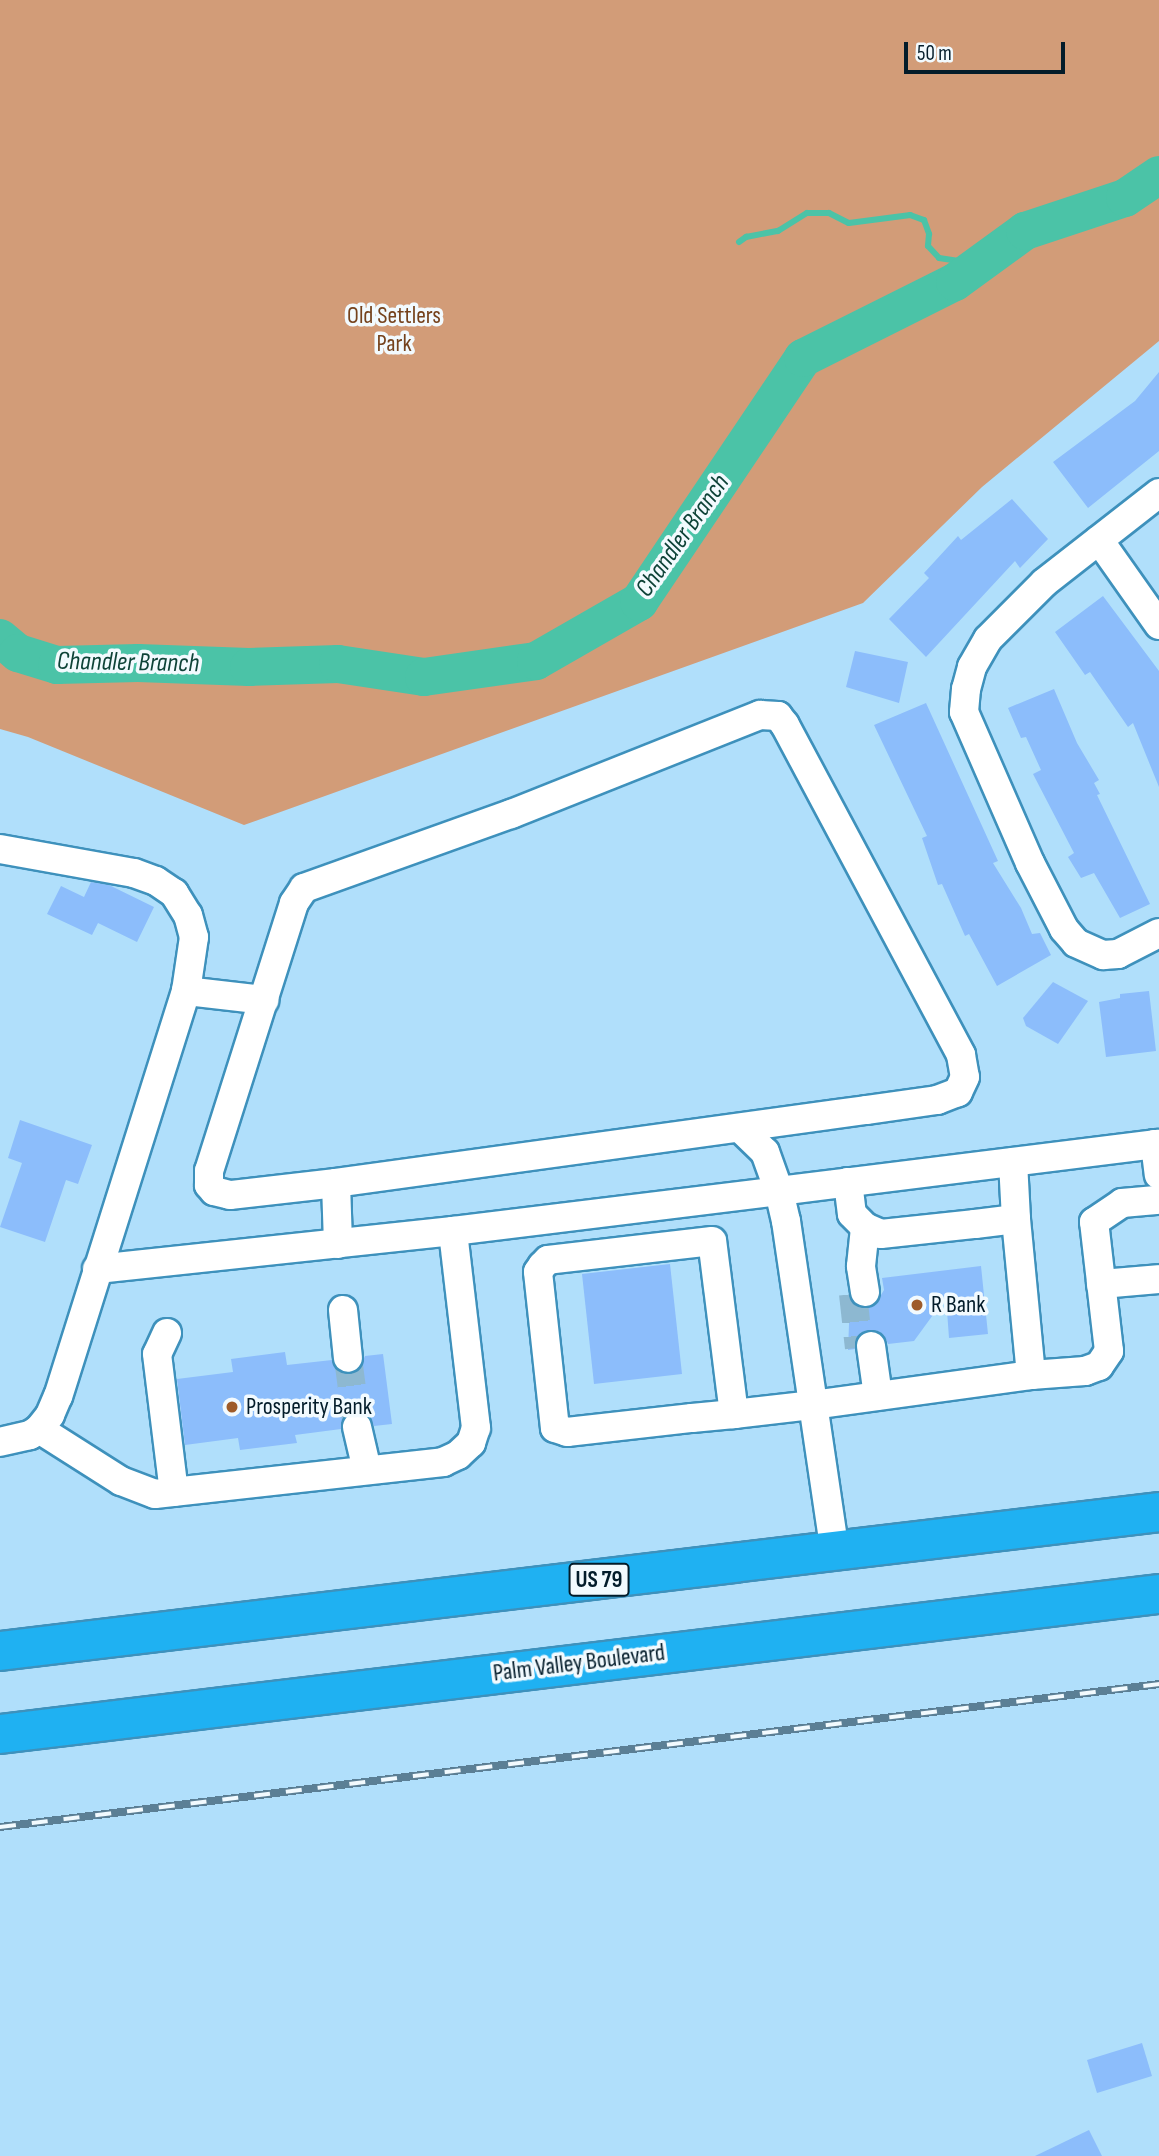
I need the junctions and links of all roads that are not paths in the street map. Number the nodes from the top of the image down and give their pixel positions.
1 (1159, 493) edge
2 (1099, 540) junction
3 (1159, 625) edge
4 (0, 849) edge
5 (1159, 933) edge
6 (186, 991) junction
7 (264, 1000) junction
8 (741, 1129) junction
9 (1157, 1144) edge
10 (1013, 1162) junction
11 (1159, 1175) edge
12 (848, 1182) junction
13 (336, 1183) junction
14 (779, 1191) junction
15 (706, 1200) junction
16 (1159, 1200) edge
17 (1016, 1219) junction
18 (865, 1227) junction
19 (453, 1231) junction
20 (712, 1241) junction
21 (338, 1244) junction
22 (97, 1269) junction
23 (1159, 1279) edge
24 (860, 1284) tunnel mouth
25 (1101, 1284) junction
26 (343, 1310) dead end
27 (167, 1333) dead end
28 (865, 1347) tunnel mouth
29 (348, 1358) tunnel mouth
30 (1031, 1375) junction
31 (871, 1397) junction
32 (813, 1405) junction
33 (734, 1414) junction
34 (357, 1427) tunnel mouth
35 (39, 1429) junction
36 (0, 1442) edge
37 (367, 1470) junction
38 (174, 1492) junction
39 (1159, 1512) edge
40 (835, 1551) junction
41 (1159, 1594) edge
42 (0, 1651) edge
43 (0, 1734) edge

1 - 2 street
2 - 3 street
2 - 5 street
4 - 6 street
6 - 7 street
6 - 22 street
7 - 8 street
7 - 13 street
8 - 13 street
8 - 14 street
9 - 10 street
9 - 11 street
10 - 12 street
10 - 17 street
12 - 14 street
12 - 18 street
13 - 21 street
14 - 15 street
14 - 32 street
15 - 19 street
15 - 20 street
16 - 25 street
17 - 18 street
17 - 30 street
18 - 24 street
19 - 21 street
19 - 37 street
20 - 33 street
20 - 33 street
21 - 22 street
22 - 35 street
23 - 25 street
25 - 30 street
26 - 29 street
27 - 38 street
28 - 31 street
30 - 31 street
31 - 32 street
32 - 33 street
32 - 40 street
34 - 37 street
35 - 36 street
35 - 38 street
37 - 38 street
39 - 40 highway, US 79
40 - 42 highway, US 79
41 - 43 highway, Palm Valley Boulevard

